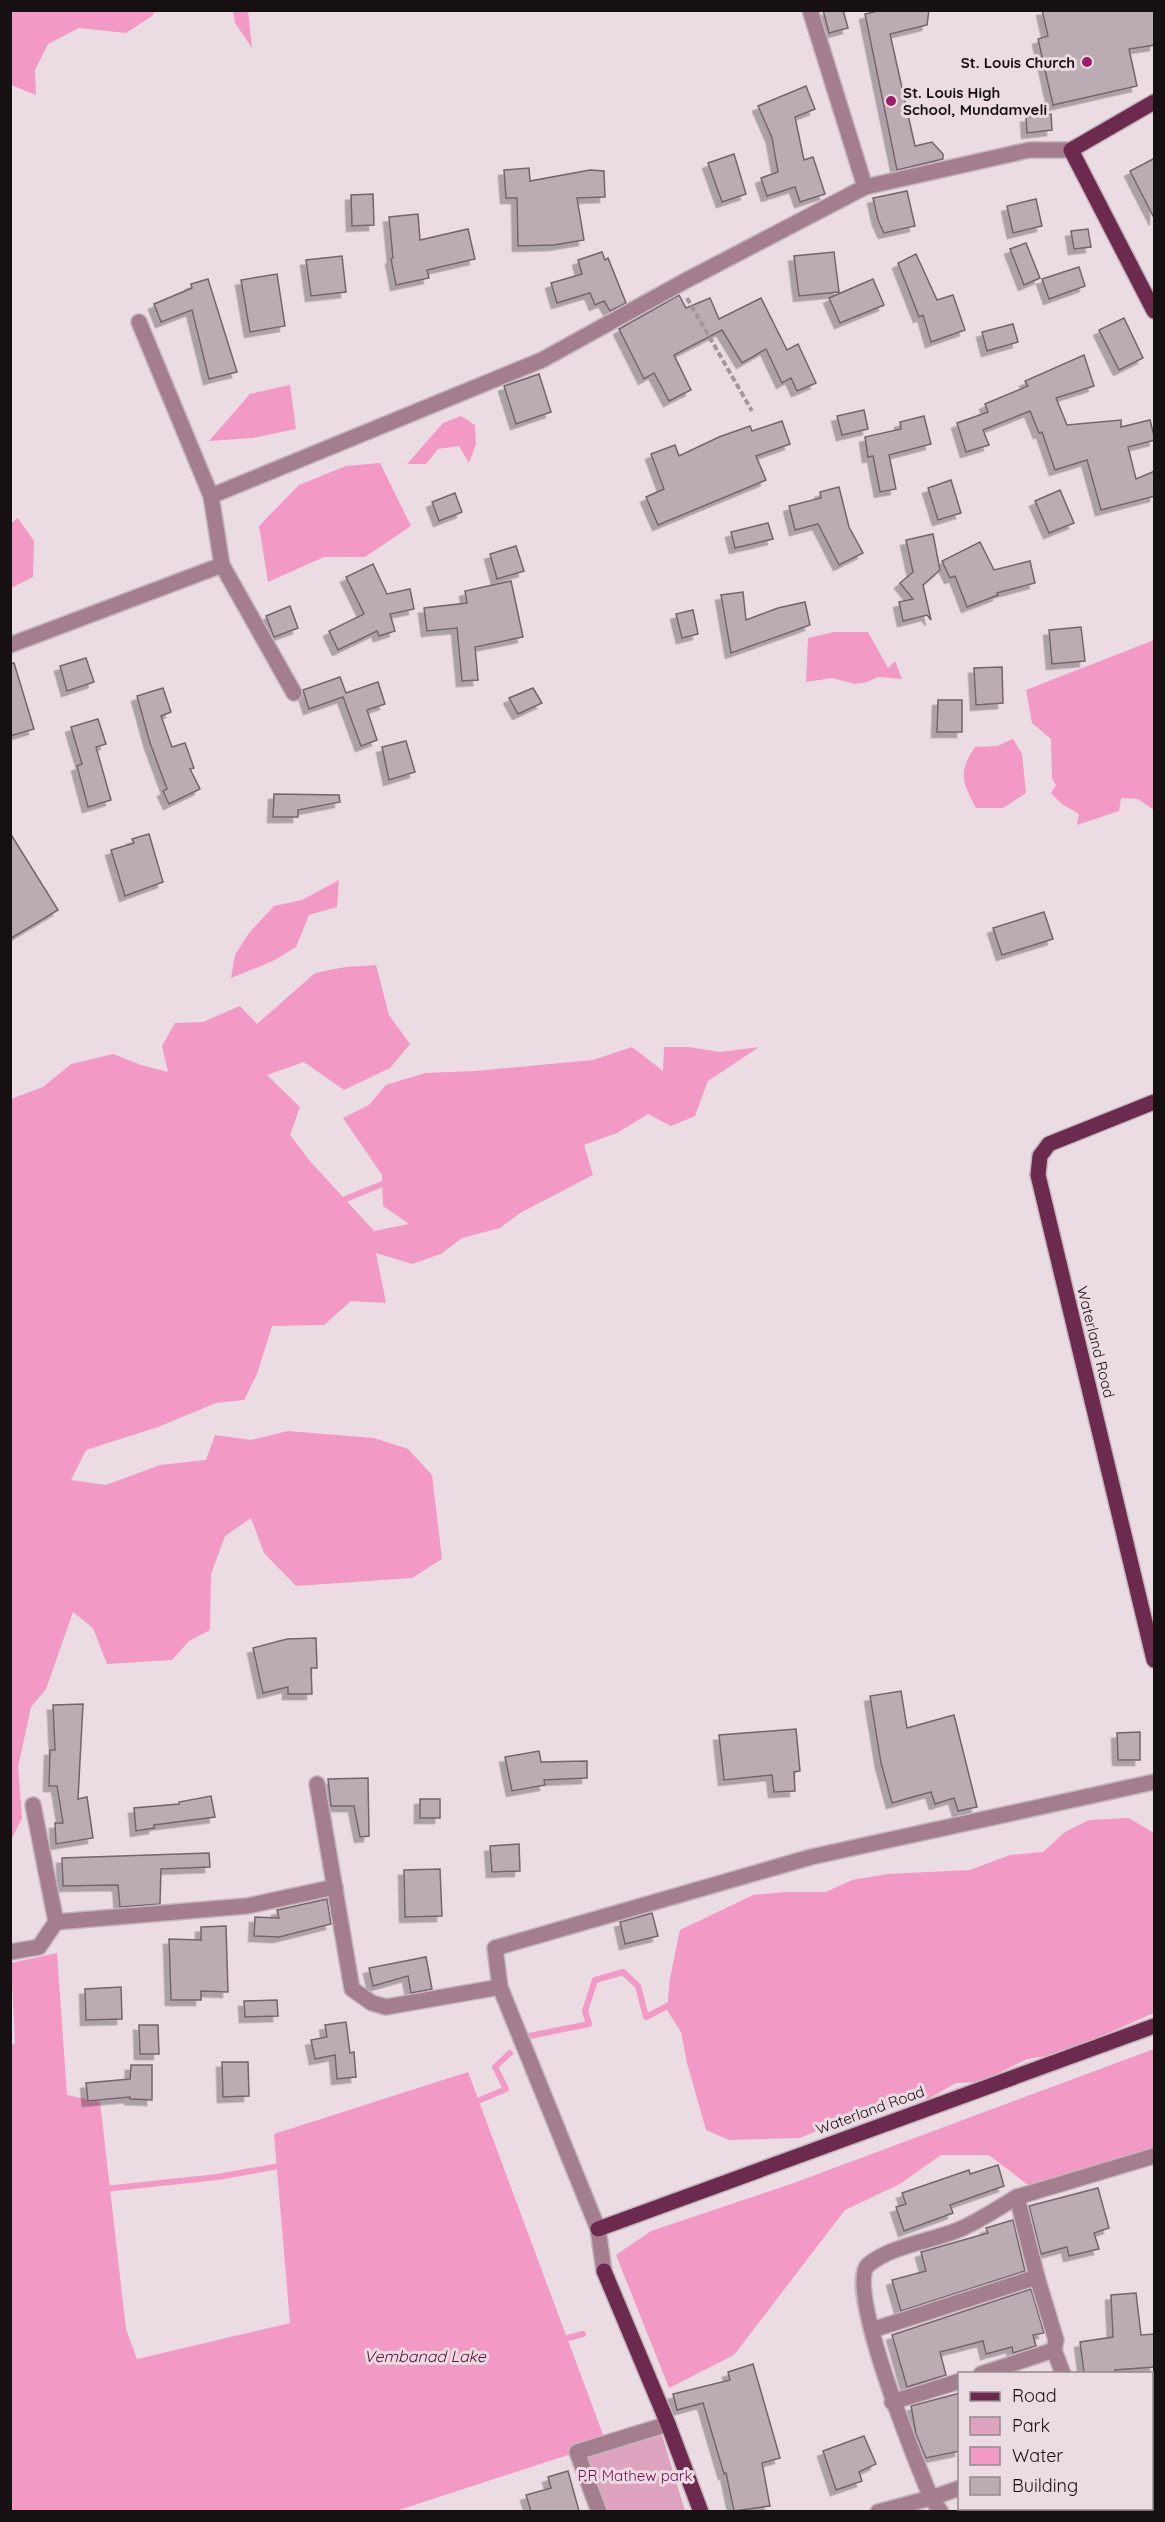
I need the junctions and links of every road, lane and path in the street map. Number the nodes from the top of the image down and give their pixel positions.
1 (810, 10) edge
2 (1155, 102) edge
3 (1071, 150) junction
4 (866, 187) junction
5 (681, 284) junction
6 (1155, 311) edge
7 (139, 322) dead end
8 (752, 411) dead end
9 (211, 496) junction
10 (222, 564) junction
11 (10, 645) edge
12 (294, 693) dead end
13 (1155, 1102) edge
14 (1155, 1660) edge
15 (1155, 1782) edge
16 (316, 1784) dead end
17 (33, 1806) dead end
18 (335, 1887) junction
19 (56, 1922) junction
20 (10, 1952) edge
21 (500, 1987) junction
22 (1155, 2026) edge
23 (1155, 2156) edge
24 (1017, 2197) junction
25 (598, 2229) junction
26 (604, 2271) joint
27 (1037, 2277) junction
28 (872, 2330) junction
29 (1054, 2350) junction
30 (984, 2372) edge
31 (1063, 2372) edge
32 (958, 2381) edge
33 (892, 2402) junction
34 (668, 2424) junction
35 (958, 2489) edge
36 (931, 2498) junction
37 (599, 2511) edge
38 (701, 2511) edge
39 (878, 2511) edge
40 (941, 2511) edge

1 - 4 street
2 - 3 main road
3 - 4 street
3 - 6 main road
4 - 5 street
5 - 8 path
5 - 9 street
7 - 9 street
9 - 10 street
10 - 11 street
10 - 12 street
13 - 14 main road, Waterland Road
15 - 21 street
16 - 18 street
17 - 19 street
18 - 19 street
18 - 21 street
19 - 20 street
21 - 25 street
22 - 25 main road, Waterland Road
23 - 24 street
24 - 27 street
24 - 28 street
25 - 26 street
26 - 34 main road
27 - 28 street
27 - 29 street
28 - 33 street
29 - 30 street
29 - 31 street
32 - 33 street
33 - 36 street
34 - 37 street
34 - 38 main road
35 - 36 street
36 - 39 street
36 - 40 street

